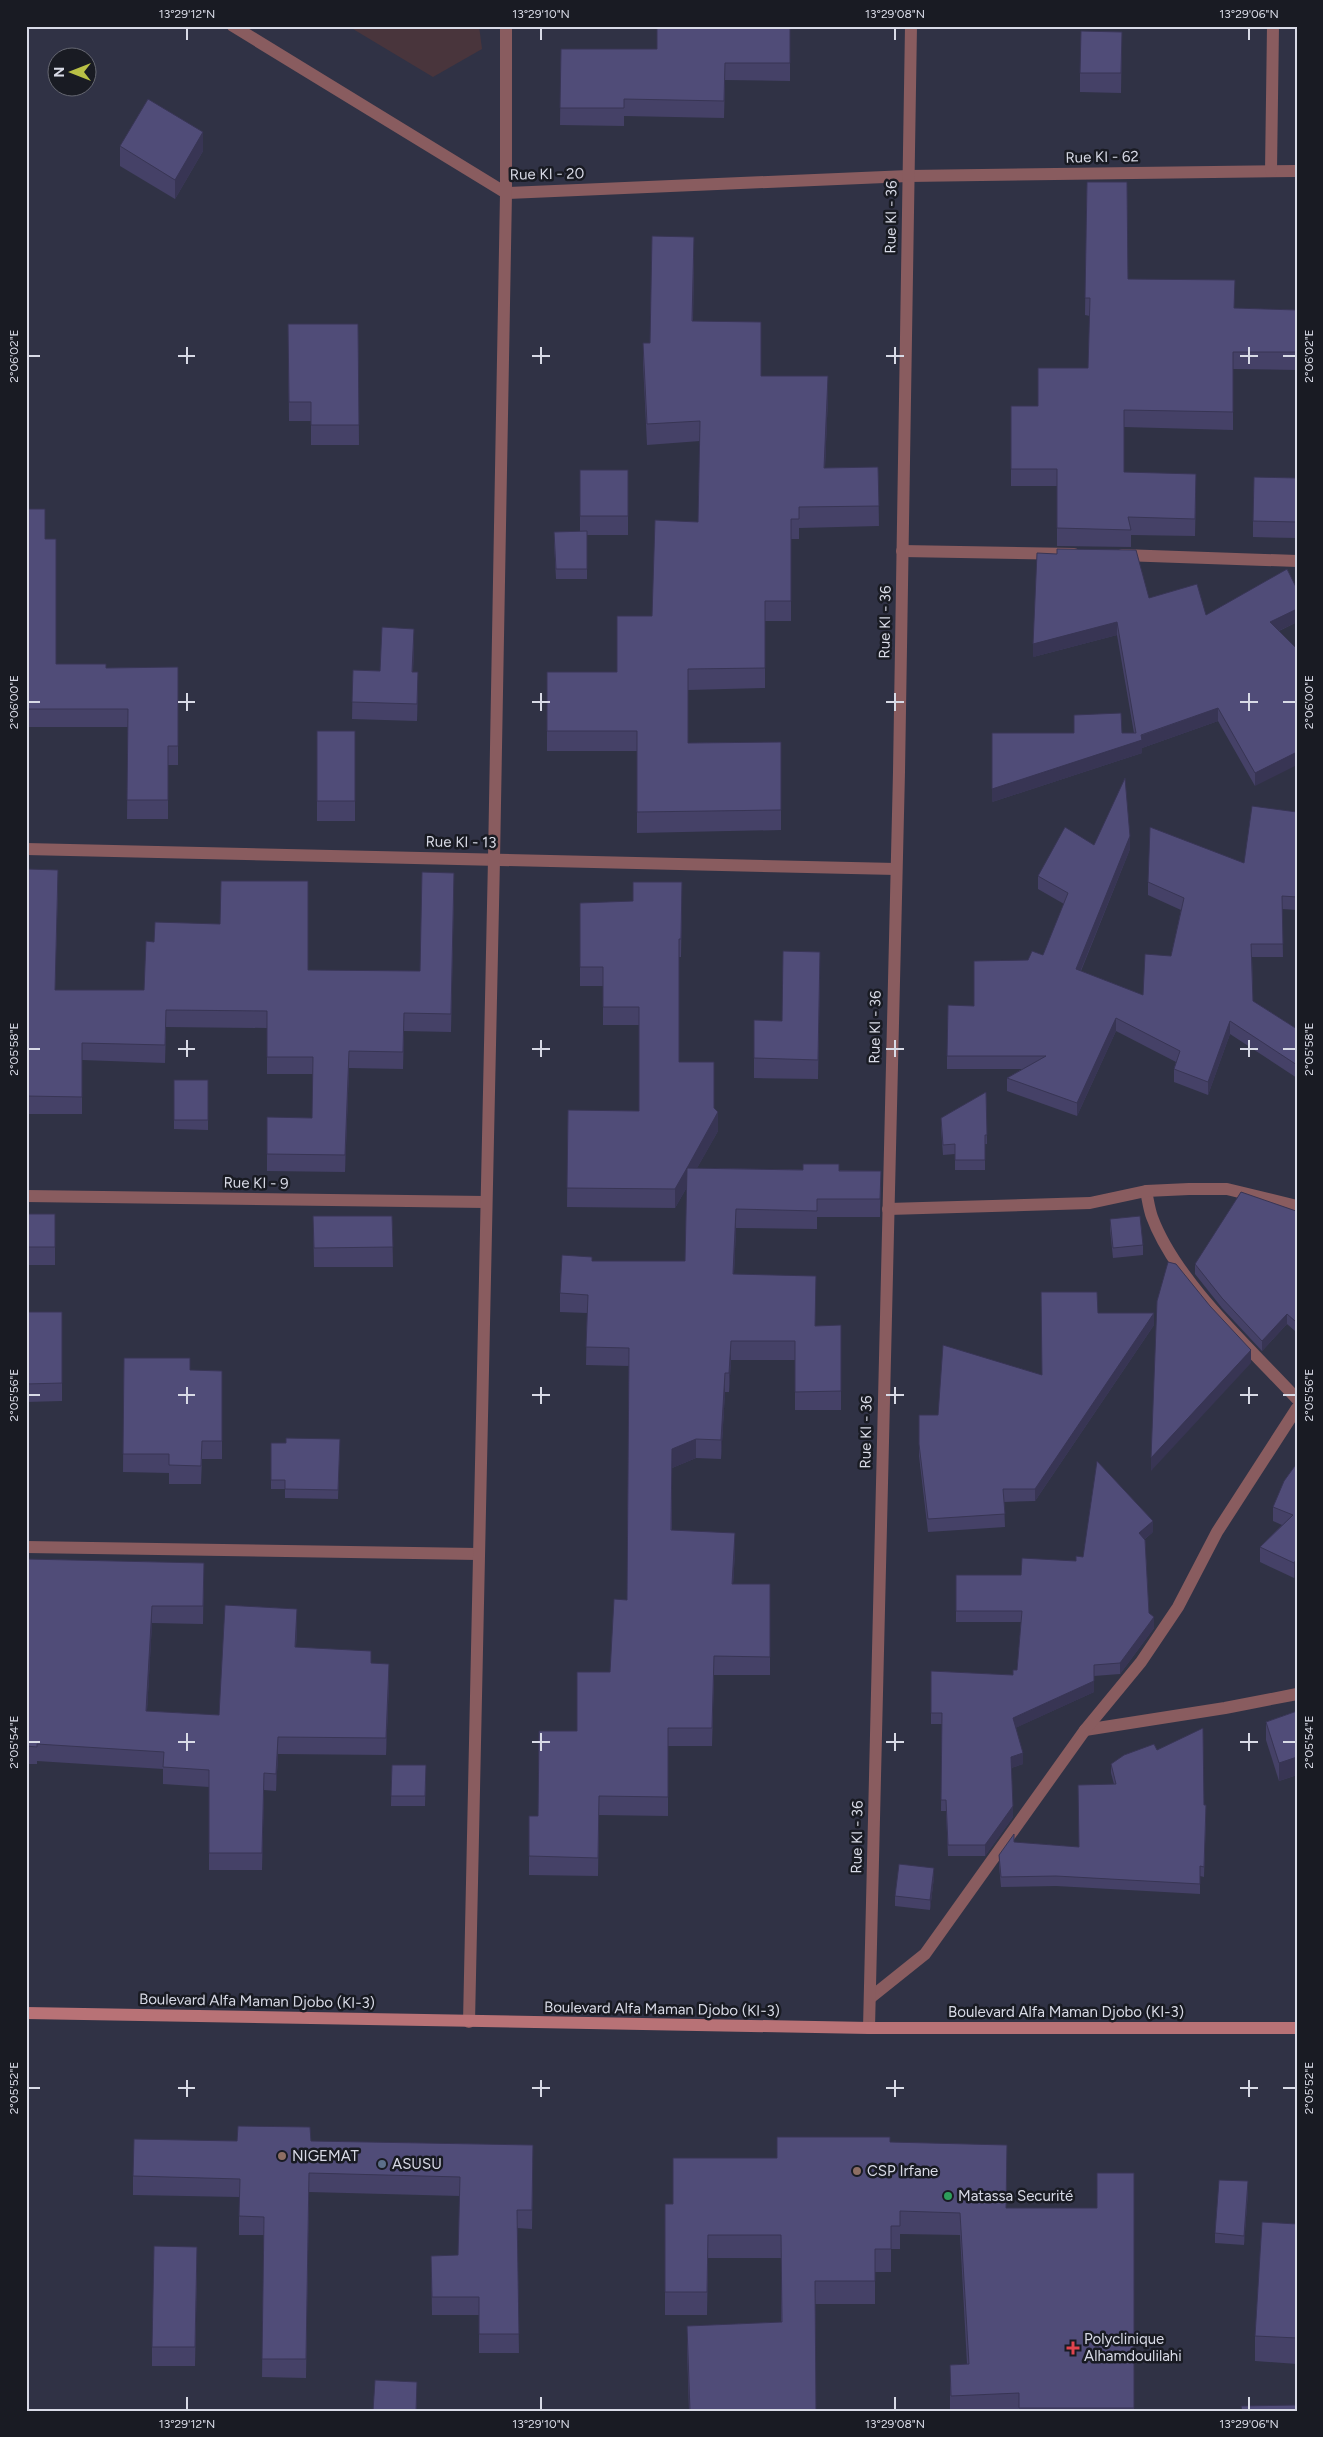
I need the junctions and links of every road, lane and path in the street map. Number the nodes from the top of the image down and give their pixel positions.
1 (234, 26) edge
2 (506, 26) edge
3 (911, 26) edge
4 (1273, 26) edge
5 (1271, 171) junction
6 (1297, 171) edge
7 (908, 176) junction
8 (506, 192) junction
9 (902, 551) junction
10 (1089, 554) edge
11 (1108, 554) edge
12 (1297, 561) edge
13 (26, 849) edge
14 (494, 859) junction
15 (896, 869) junction
16 (1146, 1191) junction
17 (26, 1196) edge
18 (485, 1202) junction
19 (1297, 1206) edge
20 (888, 1209) junction
21 (1297, 1399) edge
22 (1297, 1408) edge
23 (26, 1547) edge
24 (478, 1554) junction
25 (1297, 1694) edge
26 (1085, 1730) junction
27 (870, 1998) junction
28 (26, 2013) edge
29 (469, 2022) junction
30 (869, 2028) junction
31 (1297, 2028) edge

1 - 8 street, Rue KI - 20
2 - 8 street
3 - 7 street, Rue KI - 36
4 - 5 street
5 - 6 street, Rue KI - 62
5 - 7 street, Rue KI - 62
7 - 8 street, Rue KI - 20
7 - 9 street, Rue KI - 36
8 - 14 street
9 - 10 street
9 - 15 street, Rue KI - 36
11 - 12 street
13 - 14 street, Rue KI - 13
14 - 15 street, Rue KI - 13
14 - 18 street
15 - 20 street, Rue KI - 36
16 - 19 street
16 - 20 street
16 - 21 street
17 - 18 street, Rue KI - 9
18 - 24 street
20 - 27 street, Rue KI - 36
22 - 26 street
23 - 24 street
24 - 29 street
25 - 26 street
26 - 27 street
27 - 30 street, Rue KI - 36
28 - 29 main road, Boulevard Alfa Maman Djobo (KI-3)
29 - 30 main road, Boulevard Alfa Maman Djobo (KI-3)
30 - 31 main road, Boulevard Alfa Maman Djobo (KI-3)

